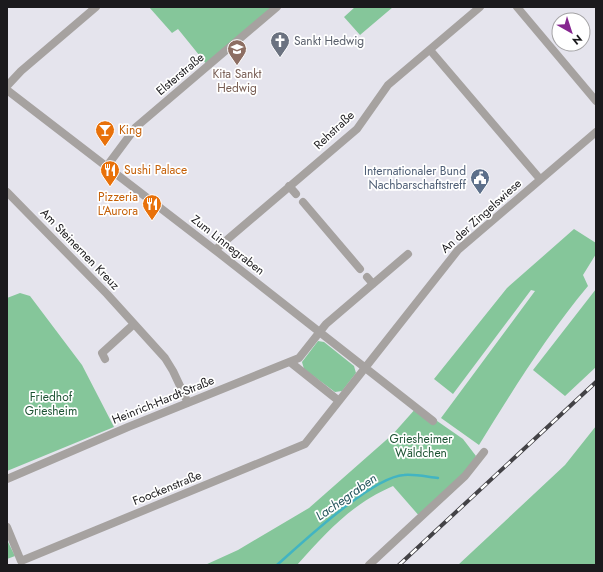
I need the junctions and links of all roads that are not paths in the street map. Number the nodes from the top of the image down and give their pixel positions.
1 (96, 7) edge
2 (480, 7) edge
3 (517, 7) edge
4 (275, 8) edge
5 (430, 50) junction
6 (7, 86) edge
7 (7, 90) edge
8 (596, 101) edge
9 (596, 132) edge
10 (107, 166) junction
11 (540, 179) junction
12 (289, 186) junction
13 (7, 192) edge
14 (296, 194) dead end
15 (303, 202) dead end
16 (215, 250) junction
17 (408, 254) dead end
18 (360, 269) dead end
19 (367, 277) dead end
20 (373, 284) junction
21 (134, 324) junction
22 (319, 332) junction
23 (104, 359) dead end
24 (290, 362) junction
25 (365, 368) junction
26 (339, 401) junction
27 (188, 403) junction
28 (433, 422) dead end
29 (484, 452) dead end
30 (7, 479) edge
31 (7, 527) edge
32 (369, 565) edge

1 - 6 street
2 - 5 street, Rehstraße
3 - 8 street
4 - 10 street, Elsterstraße
5 - 11 street
5 - 12 street, Rehstraße
7 - 10 street, Zum Linnegraben
9 - 11 street, An der Zingelswiese
10 - 16 street, Zum Linnegraben
11 - 25 street, An der Zingelswiese
12 - 14 street
12 - 16 street, Rehstraße
13 - 21 street, Am Steinernen Kreuz
15 - 18 street
16 - 22 street, Zum Linnegraben
17 - 20 street, Heinrich-Hardt-Straße
19 - 20 street
20 - 22 street, Heinrich-Hardt-Straße
21 - 23 street
21 - 27 street, Am Steinernen Kreuz
22 - 24 street, Heinrich-Hardt-Straße
22 - 25 street, Zum Linnegraben
24 - 26 street
24 - 27 street, Heinrich-Hardt-Straße
25 - 26 street, Foockenstraße
25 - 28 street, Zum Linnegraben
26 - 31 street, Foockenstraße
27 - 30 street, Heinrich-Hardt-Straße
29 - 32 street

